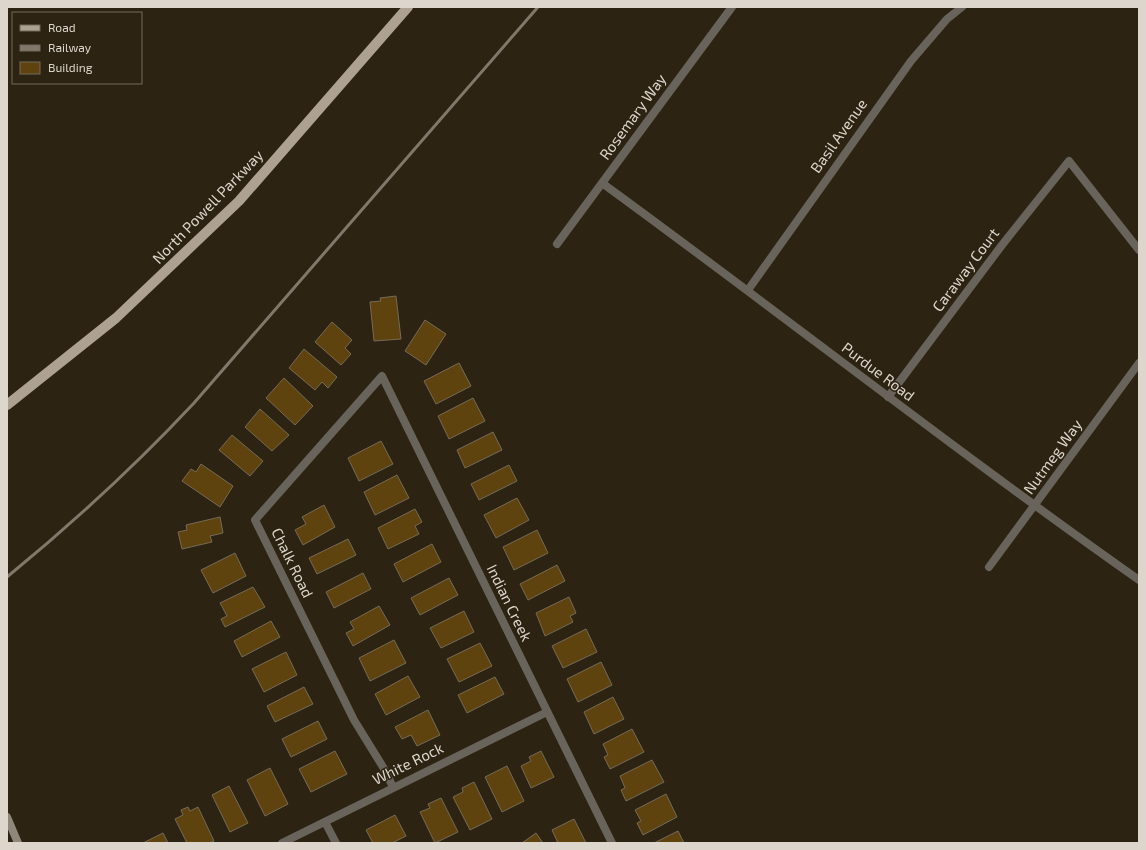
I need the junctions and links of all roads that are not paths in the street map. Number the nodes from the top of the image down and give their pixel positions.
1 (408, 7) edge
2 (732, 7) edge
3 (962, 7) edge
4 (602, 183) junction
5 (557, 244) dead end
6 (1139, 250) edge
7 (748, 290) junction
8 (1139, 363) edge
9 (382, 376) joint
10 (888, 397) junction
11 (7, 405) edge
12 (1034, 506) junction
13 (989, 567) dead end
14 (1139, 580) edge
15 (547, 712) junction
16 (392, 787) junction
17 (7, 817) edge
18 (325, 822) junction
19 (18, 843) edge
20 (282, 843) edge
21 (336, 843) edge
22 (612, 843) edge

1 - 11 main road, North Powell Parkway
2 - 4 street, Rosemary Way
3 - 7 street, Basil Avenue
4 - 5 street, Rosemary Way
4 - 7 street, Purdue Road
6 - 10 street, Caraway Court
7 - 10 street, Purdue Road
8 - 12 street, Nutmeg Way
9 - 15 street, Indian Creek
9 - 16 street, Chalk Road
10 - 12 street, Purdue Road
12 - 13 street, Nutmeg Way
12 - 14 street, Purdue Road
15 - 16 street, White Rock
15 - 22 street, Indian Creek
16 - 18 street, White Rock
17 - 19 street
18 - 20 street, White Rock
18 - 21 street

